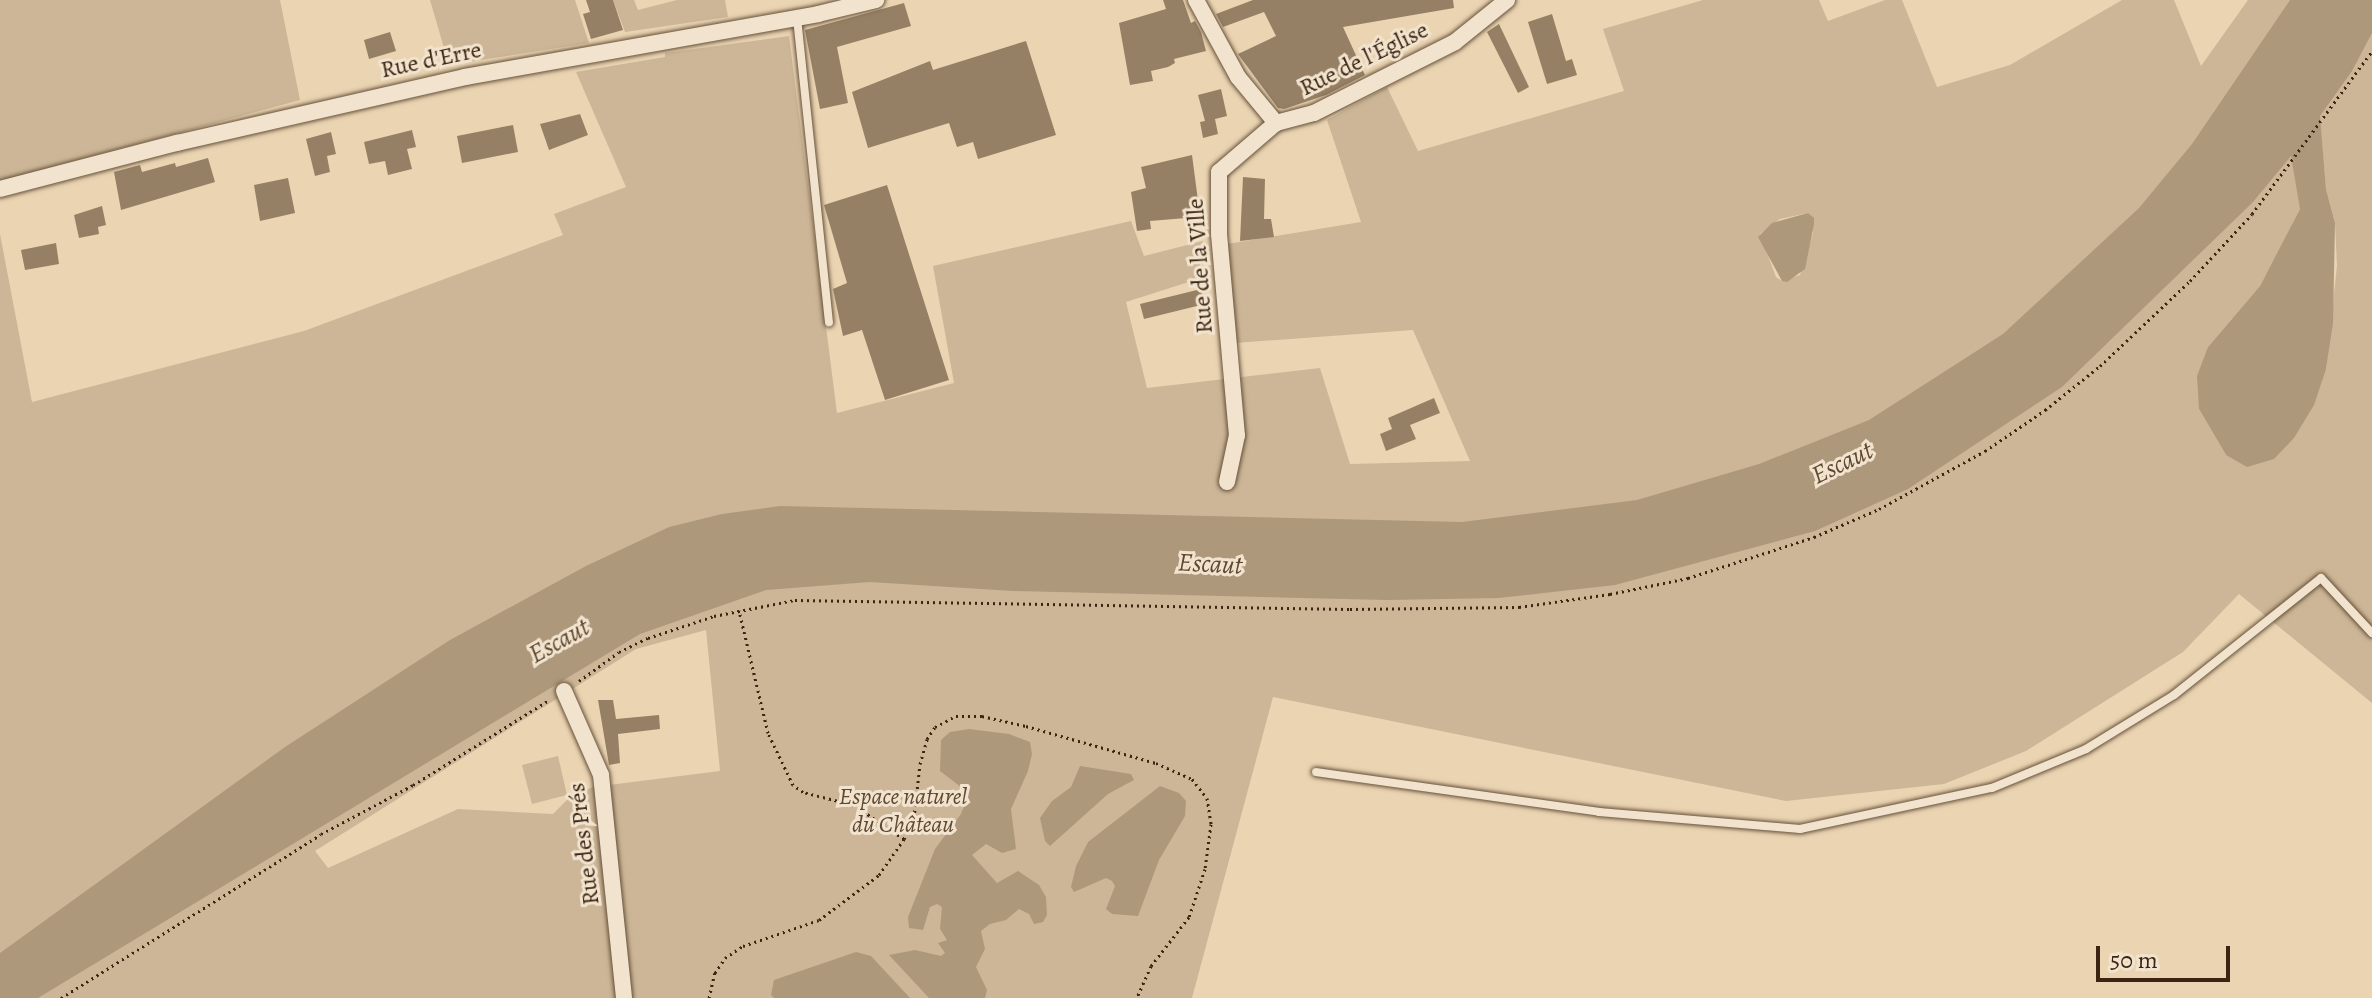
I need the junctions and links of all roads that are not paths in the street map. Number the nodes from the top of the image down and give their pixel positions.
1 (876, 0) edge
2 (1196, 0) edge
3 (1507, 0) edge
4 (797, 17) junction
5 (1276, 123) junction
6 (0, 189) edge
7 (829, 322) dead end
8 (1227, 482) dead end
9 (2372, 633) edge
10 (564, 691) road end
11 (1316, 772) dead end
12 (624, 998) edge

1 - 4 street, Rue d'Erre
2 - 5 street
3 - 5 street, Rue de l'Église
4 - 6 street, Rue d'Erre
4 - 7 lane
5 - 8 street, Rue de la Ville
9 - 11 lane
10 - 12 street, Rue des Prés

